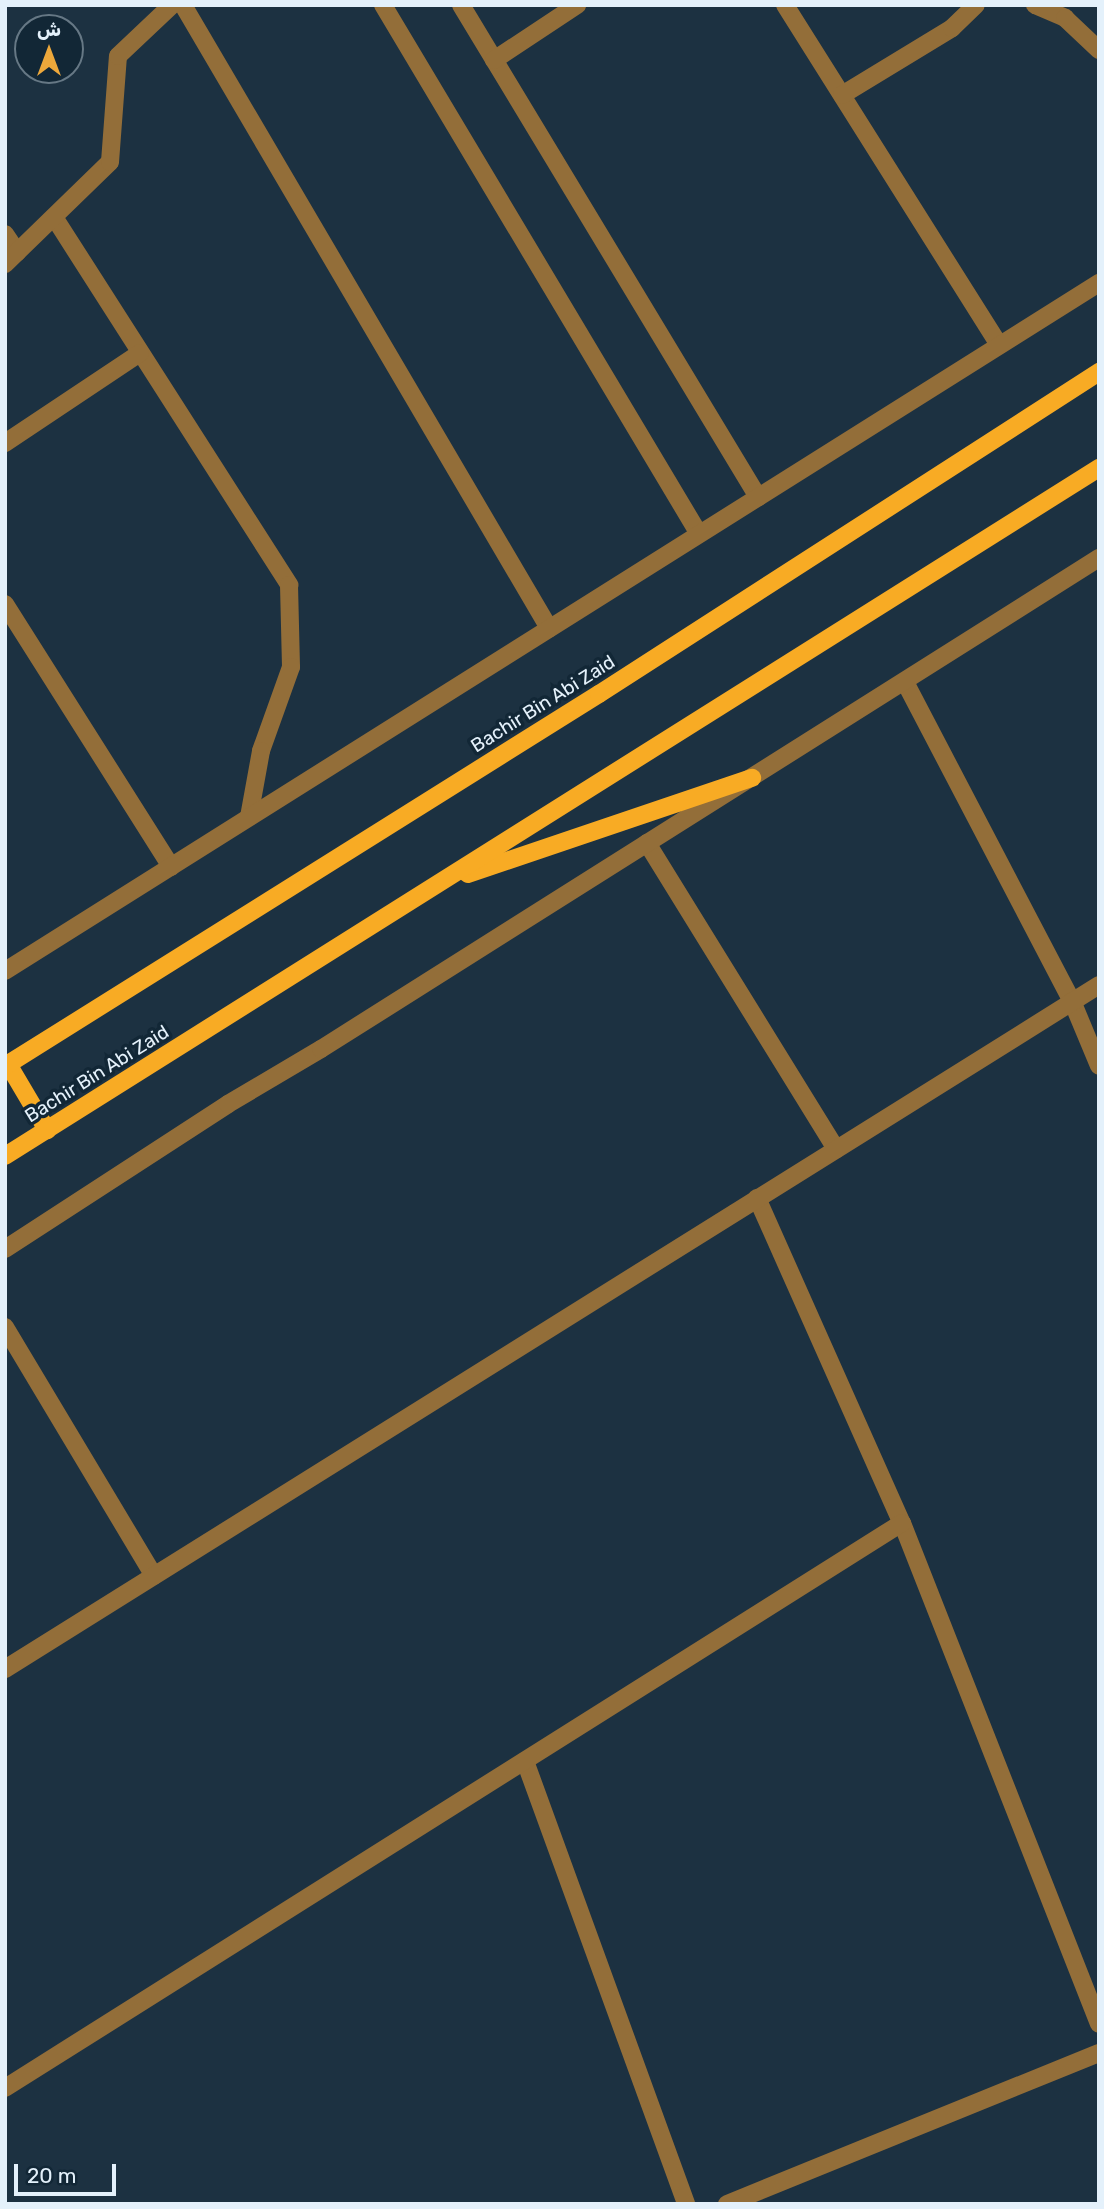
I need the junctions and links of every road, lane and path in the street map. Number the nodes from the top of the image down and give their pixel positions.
1 (172, 5) edge
2 (183, 5) edge
3 (383, 5) edge
4 (461, 5) edge
5 (577, 5) edge
6 (785, 5) edge
7 (976, 5) edge
8 (1035, 5) edge
9 (1099, 50) edge
10 (494, 60) junction
11 (842, 95) junction
12 (54, 217) junction
13 (5, 234) edge
14 (11, 258) edge
15 (1099, 283) edge
16 (999, 345) junction
17 (141, 353) junction
18 (1099, 372) edge
19 (5, 443) edge
20 (1099, 468) edge
21 (758, 497) junction
22 (699, 534) junction
23 (1099, 558) edge
24 (5, 604) edge
25 (549, 628) junction
26 (905, 681) junction
27 (752, 778) junction
28 (249, 817) junction
29 (647, 843) junction
30 (171, 867) junction
31 (438, 884) junction
32 (5, 971) edge
33 (1099, 985) edge
34 (1072, 1001) junction
35 (7, 1065) edge
36 (1099, 1066) edge
37 (47, 1130) junction
38 (836, 1149) junction
39 (5, 1156) edge
40 (757, 1198) junction
41 (5, 1249) edge
42 (5, 1327) edge
43 (902, 1523) junction
44 (154, 1576) junction
45 (5, 1669) edge
46 (525, 1760) junction
47 (1099, 2024) edge
48 (1099, 2053) edge
49 (5, 2088) edge
50 (686, 2204) edge
51 (727, 2204) edge

1 - 12 street
2 - 25 street
3 - 22 street
4 - 10 street
5 - 10 street
6 - 11 street
7 - 11 street
8 - 9 street
10 - 21 street
11 - 16 street
12 - 14 street
12 - 17 street
13 - 14 street
15 - 16 street
16 - 21 street
17 - 19 street
17 - 28 street
18 - 35 main road, Bachir Bin Abi Zaid
20 - 31 main road, Bachir Bin Abi Zaid
21 - 22 street
22 - 25 street
23 - 26 street
24 - 30 street
25 - 28 street
26 - 27 street
26 - 34 street
27 - 29 street
27 - 31 main road
28 - 30 street
29 - 38 street
29 - 41 street
30 - 32 street
31 - 37 main road, Bachir Bin Abi Zaid
33 - 34 street
34 - 36 street
34 - 38 street
35 - 37 main road
37 - 39 main road, Bachir Bin Abi Zaid
38 - 40 street
40 - 43 street
40 - 44 street
42 - 44 street
43 - 46 street
43 - 47 street
44 - 45 street
46 - 49 street
46 - 50 street
48 - 51 street

